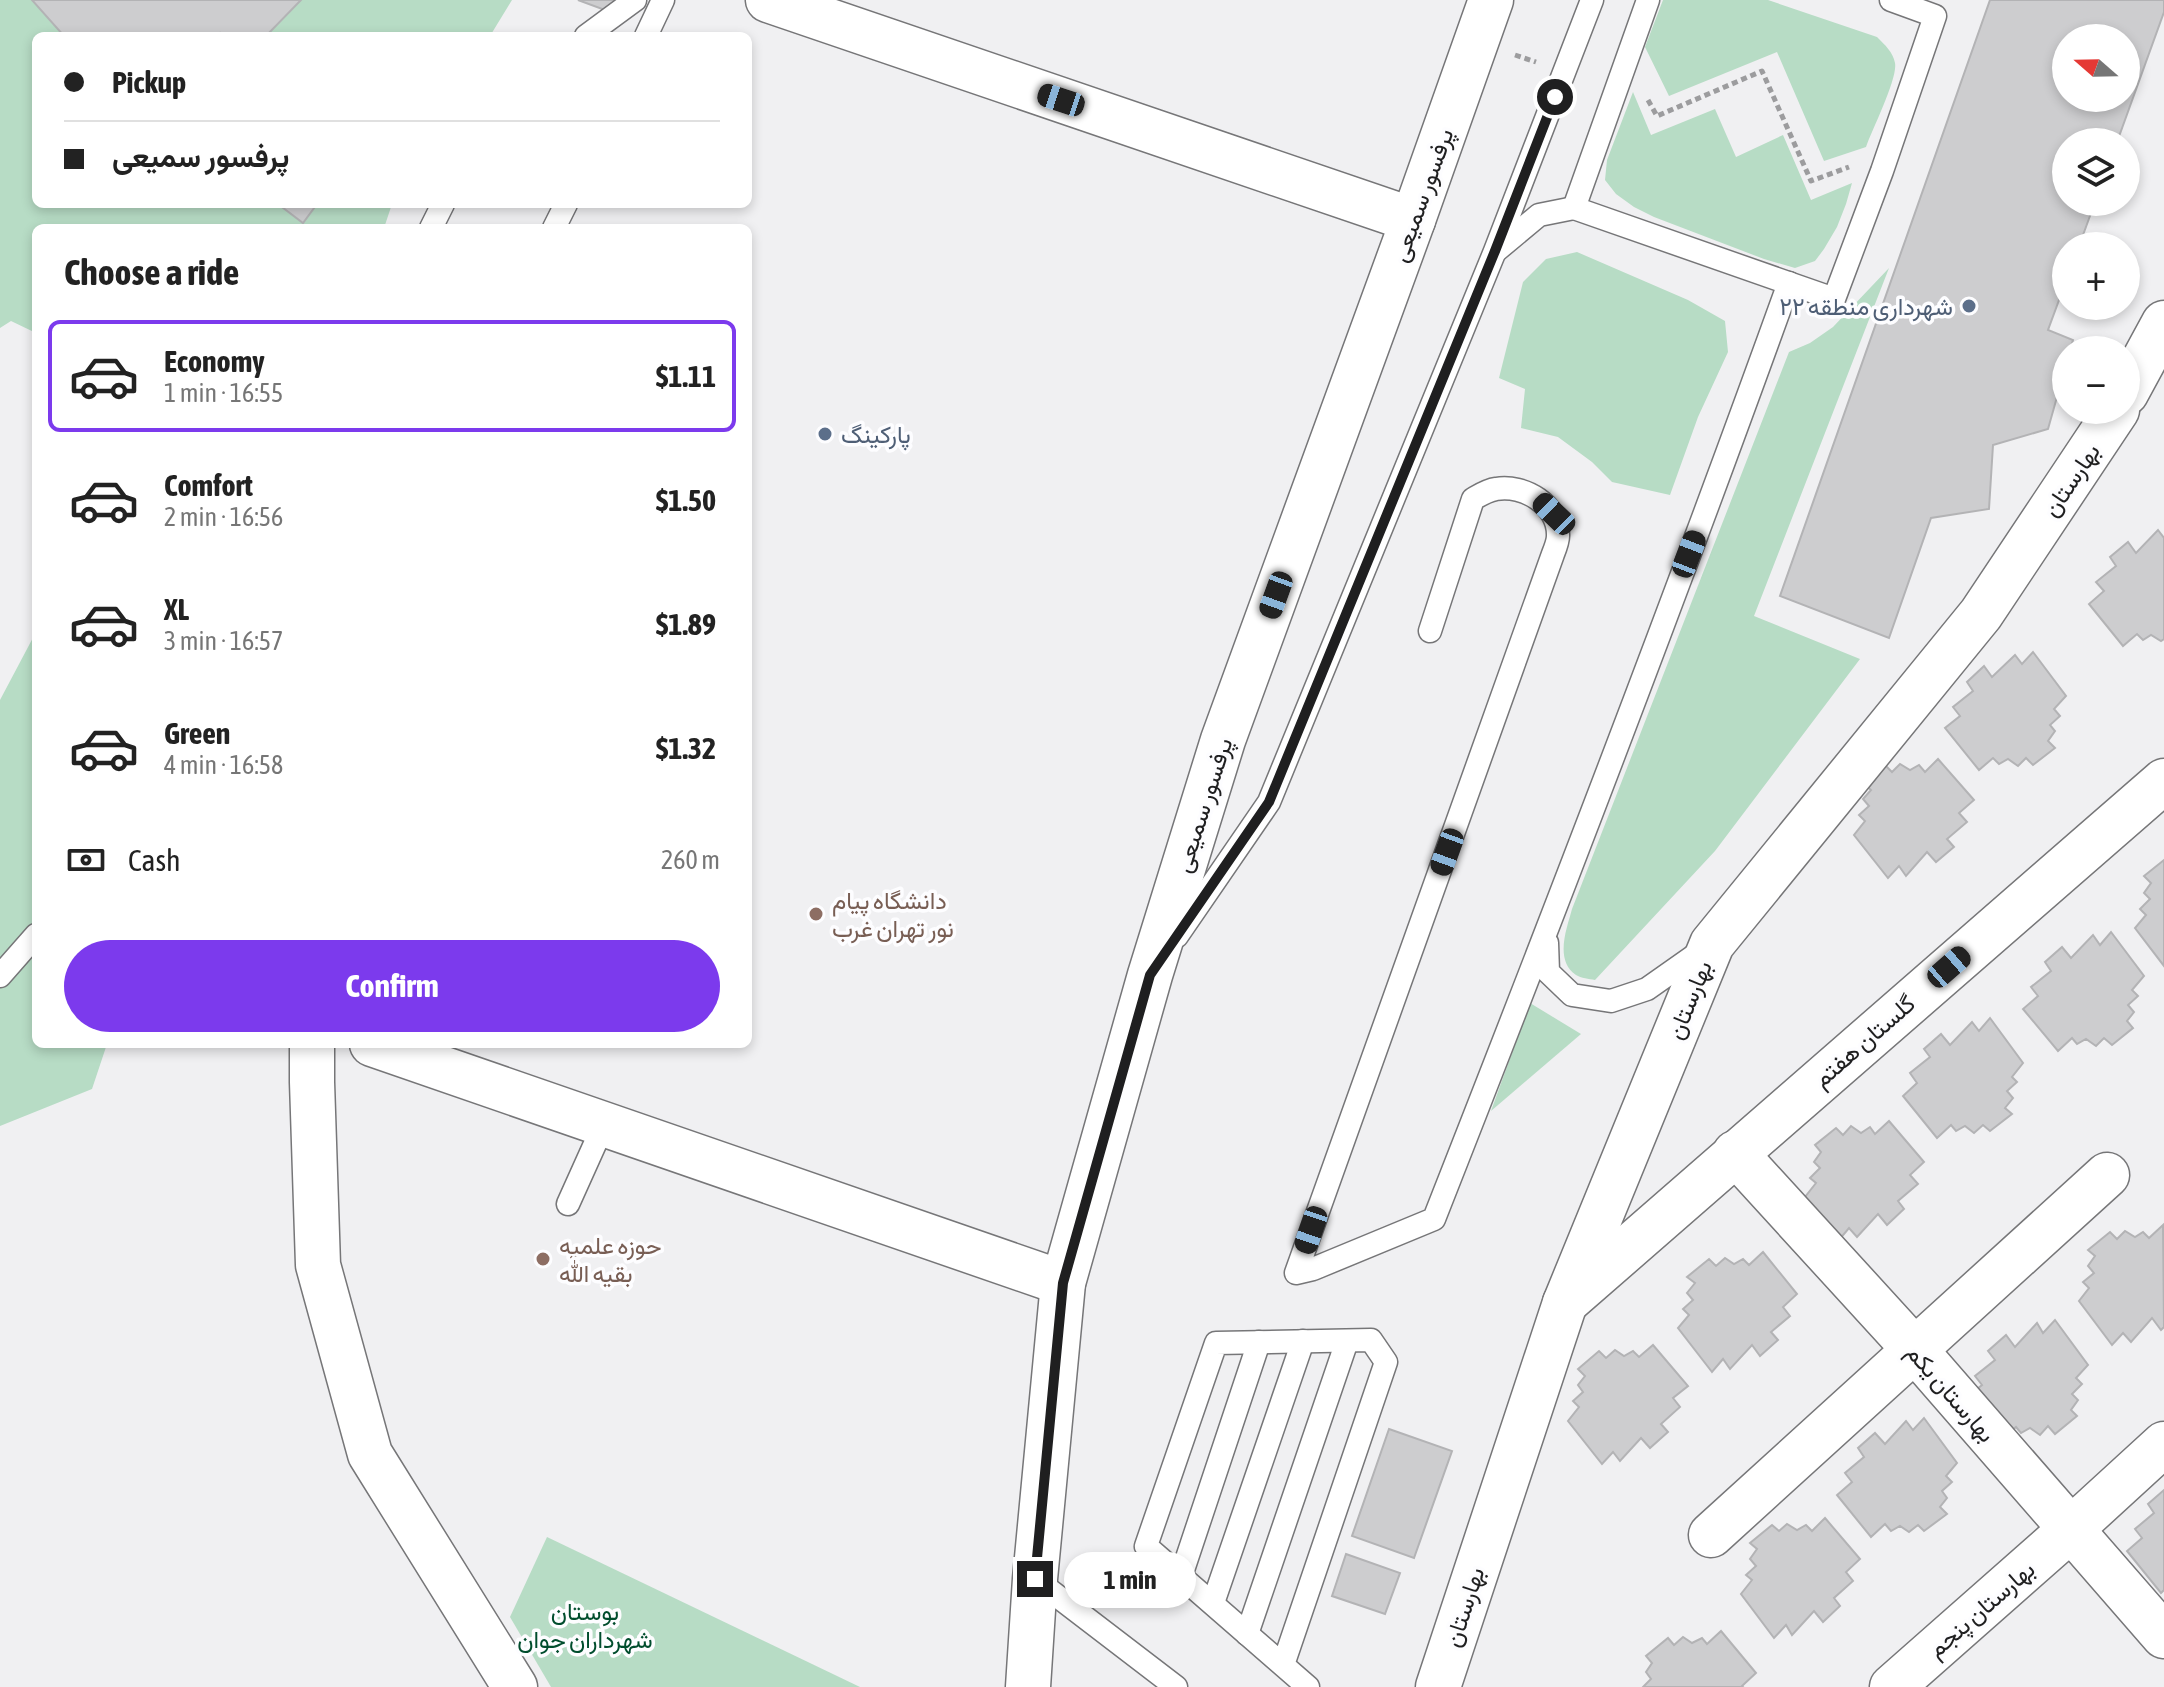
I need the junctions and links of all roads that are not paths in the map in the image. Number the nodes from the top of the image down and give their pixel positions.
1 (635, 0) edge
2 (663, 0) edge
3 (768, 0) edge
4 (1491, 0) edge
5 (1592, 0) edge
6 (1648, 0) edge
7 (1891, 0) edge
8 (591, 32) edge
9 (648, 32) edge
10 (1574, 208) junction
11 (1413, 220) junction
12 (1495, 251) junction
13 (1789, 283) junction
14 (2164, 323) edge
15 (2140, 367) edge
16 (2108, 424) edge
17 (1430, 631) dead end
18 (2164, 781) edge
19 (1546, 934) junction
20 (32, 940) edge
21 (1712, 944) junction
22 (1150, 975) junction
23 (0, 976) edge
24 (312, 1048) edge
25 (384, 1048) edge
26 (604, 1124) junction
27 (1735, 1153) junction
28 (2107, 1175) dead end
29 (568, 1204) dead end
30 (1063, 1283) junction
31 (1565, 1303) junction
32 (1303, 1341) junction
33 (1347, 1341) junction
34 (1259, 1342) junction
35 (1915, 1350) junction
36 (2164, 1444) edge
37 (2070, 1530) junction
38 (1711, 1535) dead end
39 (1181, 1576) junction
40 (1035, 1579) junction
41 (1213, 1603) junction
42 (1247, 1634) junction
43 (2164, 1636) edge
44 (1283, 1665) junction
45 (515, 1687) edge
46 (1028, 1687) edge
47 (1176, 1687) edge
48 (1308, 1687) edge
49 (1438, 1687) edge
50 (1892, 1687) edge

1 - 8 lane
2 - 9 lane
3 - 11 street
4 - 11 street, پرفسور سمیعی
5 - 12 lane
6 - 10 lane
7 - 13 lane
10 - 12 lane
10 - 13 lane
11 - 22 street, پرفسور سمیعی
12 - 22 lane
13 - 19 lane
14 - 15 street
16 - 21 street, بهارستان
17 - 19 lane
18 - 27 street, گلستان هفتم
19 - 21 lane
20 - 23 lane
21 - 31 street, بهارستان
22 - 30 street, پرفسور سمیعی
24 - 45 street
25 - 26 street
26 - 29 lane
26 - 30 street
27 - 31 street, گلستان هفتم
27 - 35 street, بهارستان یکم
28 - 35 street
30 - 40 street, پرفسور سمیعی
31 - 49 street, بهارستان
32 - 33 lane
32 - 34 lane
32 - 41 lane
33 - 42 lane
33 - 44 lane
34 - 39 lane
34 - 39 lane
35 - 37 street, بهارستان یکم
35 - 38 street
36 - 37 street, بهارستان پنجم
37 - 43 street, بهارستان یکم
37 - 50 street, بهارستان پنجم
39 - 41 lane
40 - 46 street, پرفسور سمیعی
40 - 47 lane
41 - 42 lane
42 - 44 lane
44 - 48 lane

